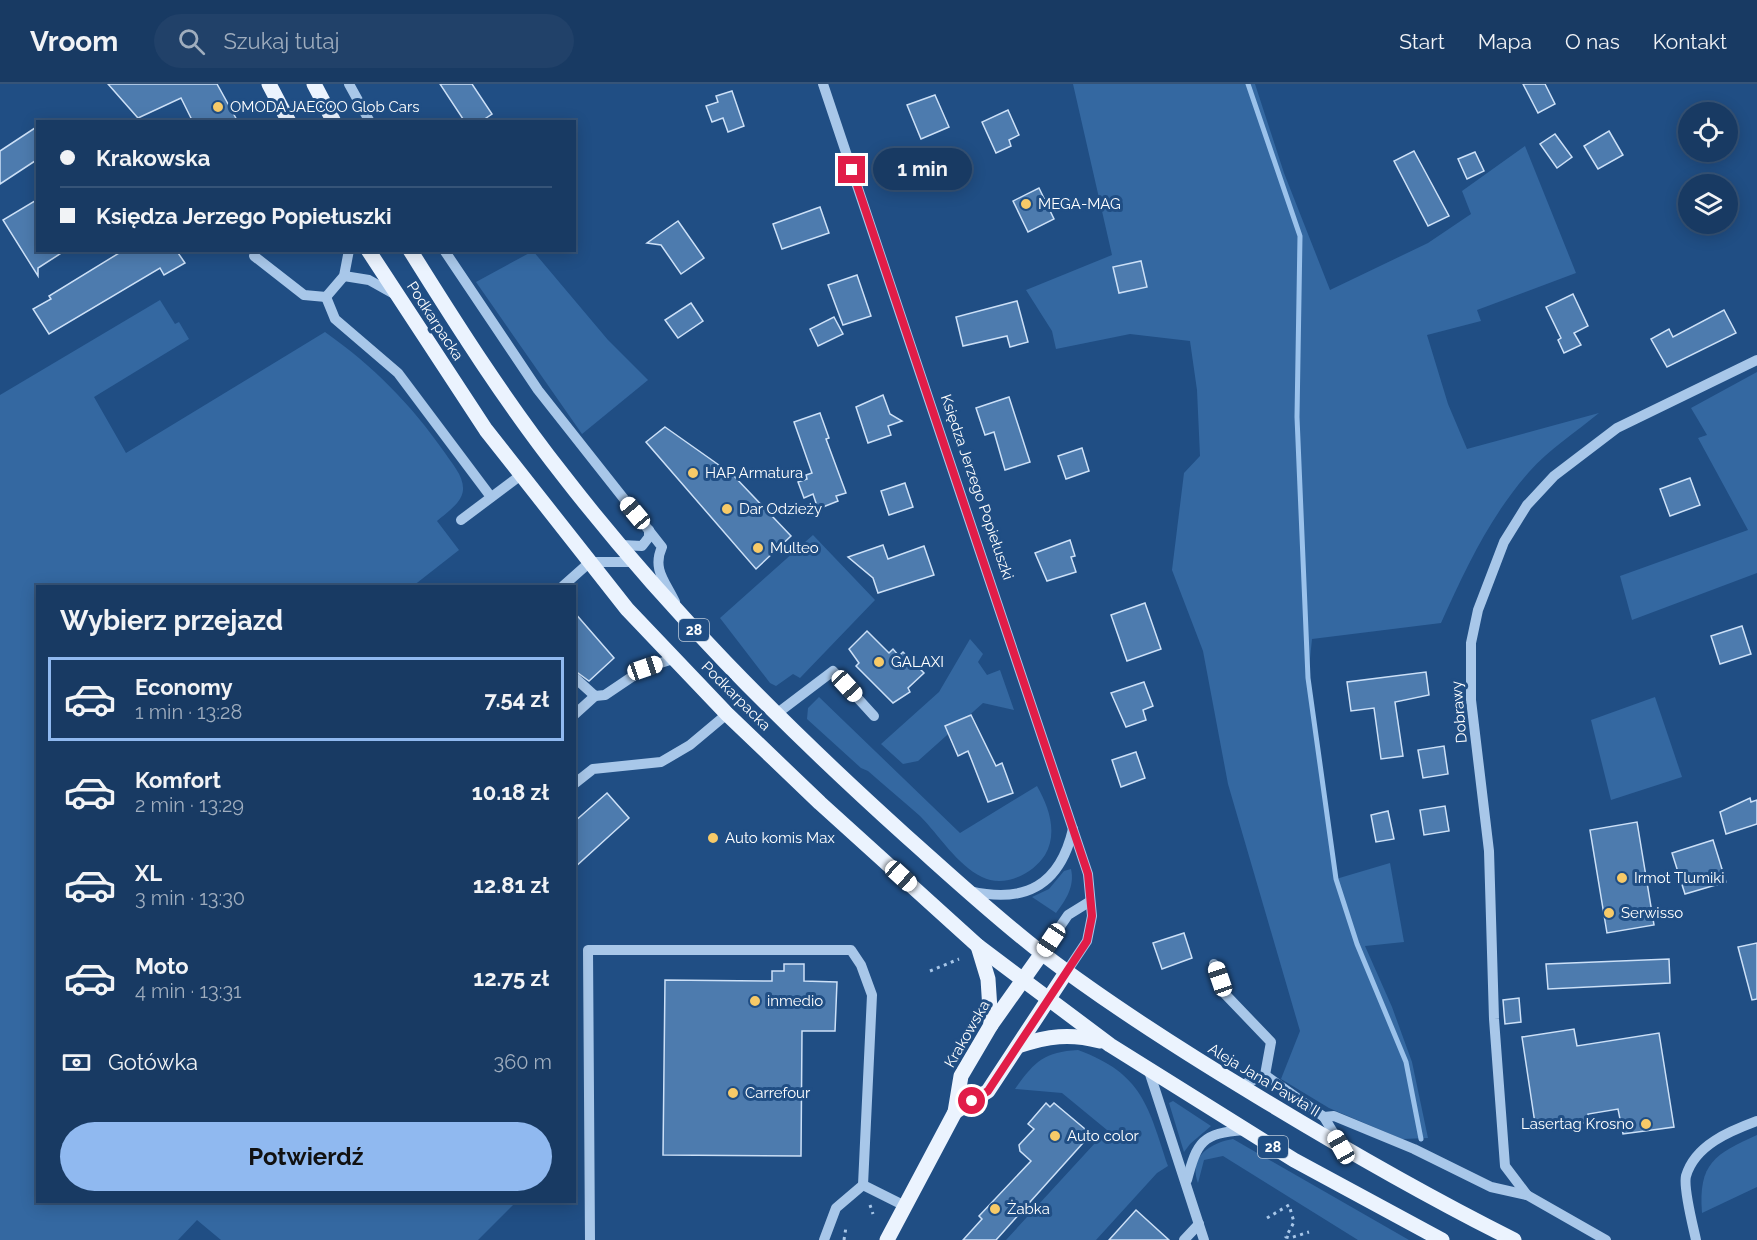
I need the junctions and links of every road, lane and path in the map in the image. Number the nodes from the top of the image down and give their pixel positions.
1 (269, 84) edge
2 (314, 84) edge
3 (349, 84) edge
4 (823, 84) edge
5 (288, 120) edge
6 (333, 120) edge
7 (369, 120) edge
8 (349, 252) edge
9 (369, 252) edge
10 (411, 252) edge
11 (445, 252) edge
12 (254, 256) dead end
13 (344, 276) junction
14 (326, 297) junction
15 (398, 297) junction
16 (1757, 360) edge
17 (521, 475) junction
18 (491, 497) junction
19 (462, 520) dead end
20 (649, 530) junction
21 (621, 545) junction
22 (590, 562) junction
23 (635, 562) junction
24 (564, 585) edge
25 (684, 618) junction
26 (673, 659) junction
27 (576, 679) edge
28 (594, 696) junction
29 (576, 713) edge
30 (726, 714) junction
31 (775, 714) junction
32 (874, 716) dead end
33 (576, 782) edge
34 (1073, 828) junction
35 (966, 890) junction
36 (1089, 902) junction
37 (978, 946) junction
38 (1042, 953) junction
39 (959, 958) dead end
40 (1214, 964) dead end
41 (930, 970) dead end
42 (1067, 971) junction
43 (1022, 980) junction
44 (1049, 1000) junction
45 (991, 1025) junction
46 (1110, 1045) junction
47 (1018, 1046) junction
48 (1148, 1068) junction
49 (1265, 1075) junction
50 (1240, 1086) junction
51 (955, 1112) junction
52 (1324, 1117) junction
53 (1757, 1121) edge
54 (1244, 1130) junction
55 (1341, 1147) junction
56 (1187, 1181) junction
57 (862, 1185) junction
58 (1527, 1195) junction
59 (868, 1203) dead end
60 (905, 1206) junction
61 (873, 1214) dead end
62 (847, 1216) dead end
63 (1268, 1218) dead end
64 (1198, 1224) junction
65 (1309, 1232) dead end
66 (590, 1240) edge
67 (824, 1240) edge
68 (844, 1240) edge
69 (887, 1240) edge
70 (1184, 1240) edge
71 (1204, 1240) edge
72 (1442, 1240) edge
73 (1514, 1240) edge
74 (1606, 1240) edge
75 (1696, 1240) edge

1 - 5 main road
2 - 6 main road
3 - 7 street
4 - 34 street, Księdza Jerzego Popiełuszki
8 - 13 street
9 - 15 main road, Podkarpacka / 28
10 - 21 main road, Podkarpacka / 28
11 - 20 street, Podkarpacka
12 - 14 street
13 - 14 street
13 - 15 street
14 - 18 street
15 - 17 main road, Podkarpacka / 28
16 - 58 street, Dobrawy
17 - 18 street
17 - 22 main road, Podkarpacka / 28
18 - 19 street
20 - 21 street
20 - 25 street, Podkarpacka
21 - 23 main road, Podkarpacka / 28
22 - 23 street
22 - 24 street
22 - 26 main road, Podkarpacka / 28
23 - 25 main road, Podkarpacka / 28
25 - 31 main road, Podkarpacka / 28
26 - 28 street
26 - 30 main road, Podkarpacka / 28
27 - 28 street
28 - 29 street
30 - 33 street
30 - 37 main road, Podkarpacka / 28
31 - 32 street
31 - 35 main road, Podkarpacka / 28
34 - 35 street
34 - 36 street, Księdza Jerzego Popiełuszki
35 - 38 main road, Podkarpacka / 28
36 - 38 street
36 - 42 street, Księdza Jerzego Popiełuszki
37 - 43 main road, Podkarpacka / 28
37 - 45 main road
38 - 42 main road, 28
38 - 43 main road
39 - 41 path
40 - 49 street
42 - 44 main road, Księdza Jerzego Popiełuszki
42 - 50 main road, Aleja Jana Pawła II / 28
43 - 44 main road, Podkarpacka / 28
43 - 45 main road, Krakowska
44 - 46 main road, 28
44 - 47 main road, Krakowska
45 - 51 main road, Krakowska
46 - 47 main road
46 - 48 main road, 28
47 - 51 main road, Krakowska
48 - 54 main road, 28
48 - 56 street
49 - 50 street
49 - 52 street
50 - 55 main road, Aleja Jana Pawła II / 28
51 - 60 main road, Krakowska
52 - 55 street
52 - 58 street
53 - 75 street
54 - 56 street
54 - 72 main road, 28
55 - 73 main road, Aleja Jana Pawła II / 28
56 - 64 street
57 - 60 street
57 - 66 street
57 - 67 street
58 - 74 street
59 - 61 path
60 - 69 main road, Krakowska
62 - 68 path
63 - 65 path
64 - 70 street
64 - 71 street

